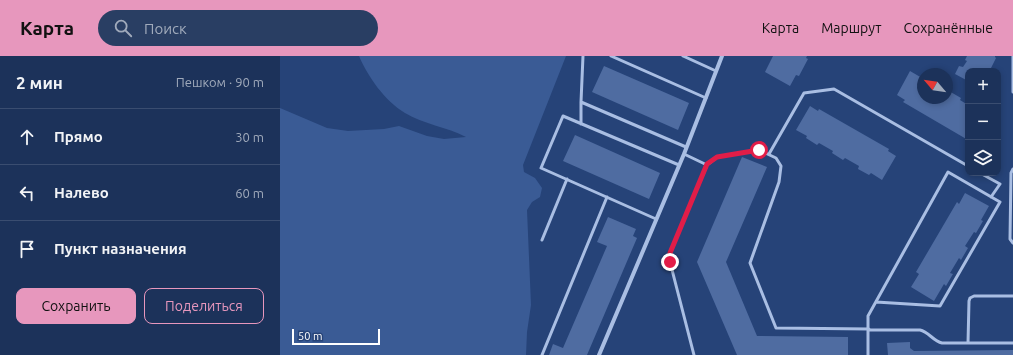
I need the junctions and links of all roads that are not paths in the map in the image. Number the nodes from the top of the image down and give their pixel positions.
1 (583, 56) edge
2 (611, 56) edge
3 (683, 56) edge
4 (722, 56) edge
5 (1013, 56) edge
6 (716, 71) junction
7 (1013, 92) edge
8 (706, 98) junction
9 (581, 102) junction
10 (581, 124) junction
11 (686, 148) junction
12 (684, 154) junction
13 (769, 154) junction
14 (707, 164) junction
15 (965, 164) edge
16 (679, 165) junction
17 (1013, 169) edge
18 (985, 176) edge
19 (567, 179) junction
20 (607, 197) junction
21 (991, 197) junction
22 (656, 219) junction
23 (542, 240) dead end
24 (1013, 243) edge
25 (1013, 296) edge
26 (876, 302) junction
27 (869, 329) junction
28 (968, 343) junction
29 (1013, 343) edge
30 (542, 355) edge
31 (599, 355) edge
32 (694, 355) edge
33 (868, 355) edge

1 - 9 lane
2 - 8 lane
3 - 6 lane
4 - 6 street
5 - 7 lane
6 - 8 street
8 - 11 street
9 - 10 lane
9 - 11 lane
10 - 16 lane
10 - 19 lane
11 - 12 street
12 - 14 lane
12 - 16 street
13 - 14 lane
13 - 15 lane
13 - 27 lane
14 - 32 lane
16 - 22 street
17 - 24 lane
18 - 21 lane
19 - 20 lane
19 - 23 lane
20 - 22 lane
20 - 30 lane
21 - 26 lane
21 - 26 lane
22 - 31 street
25 - 28 lane
26 - 27 lane
27 - 28 lane
27 - 33 lane
28 - 29 lane

